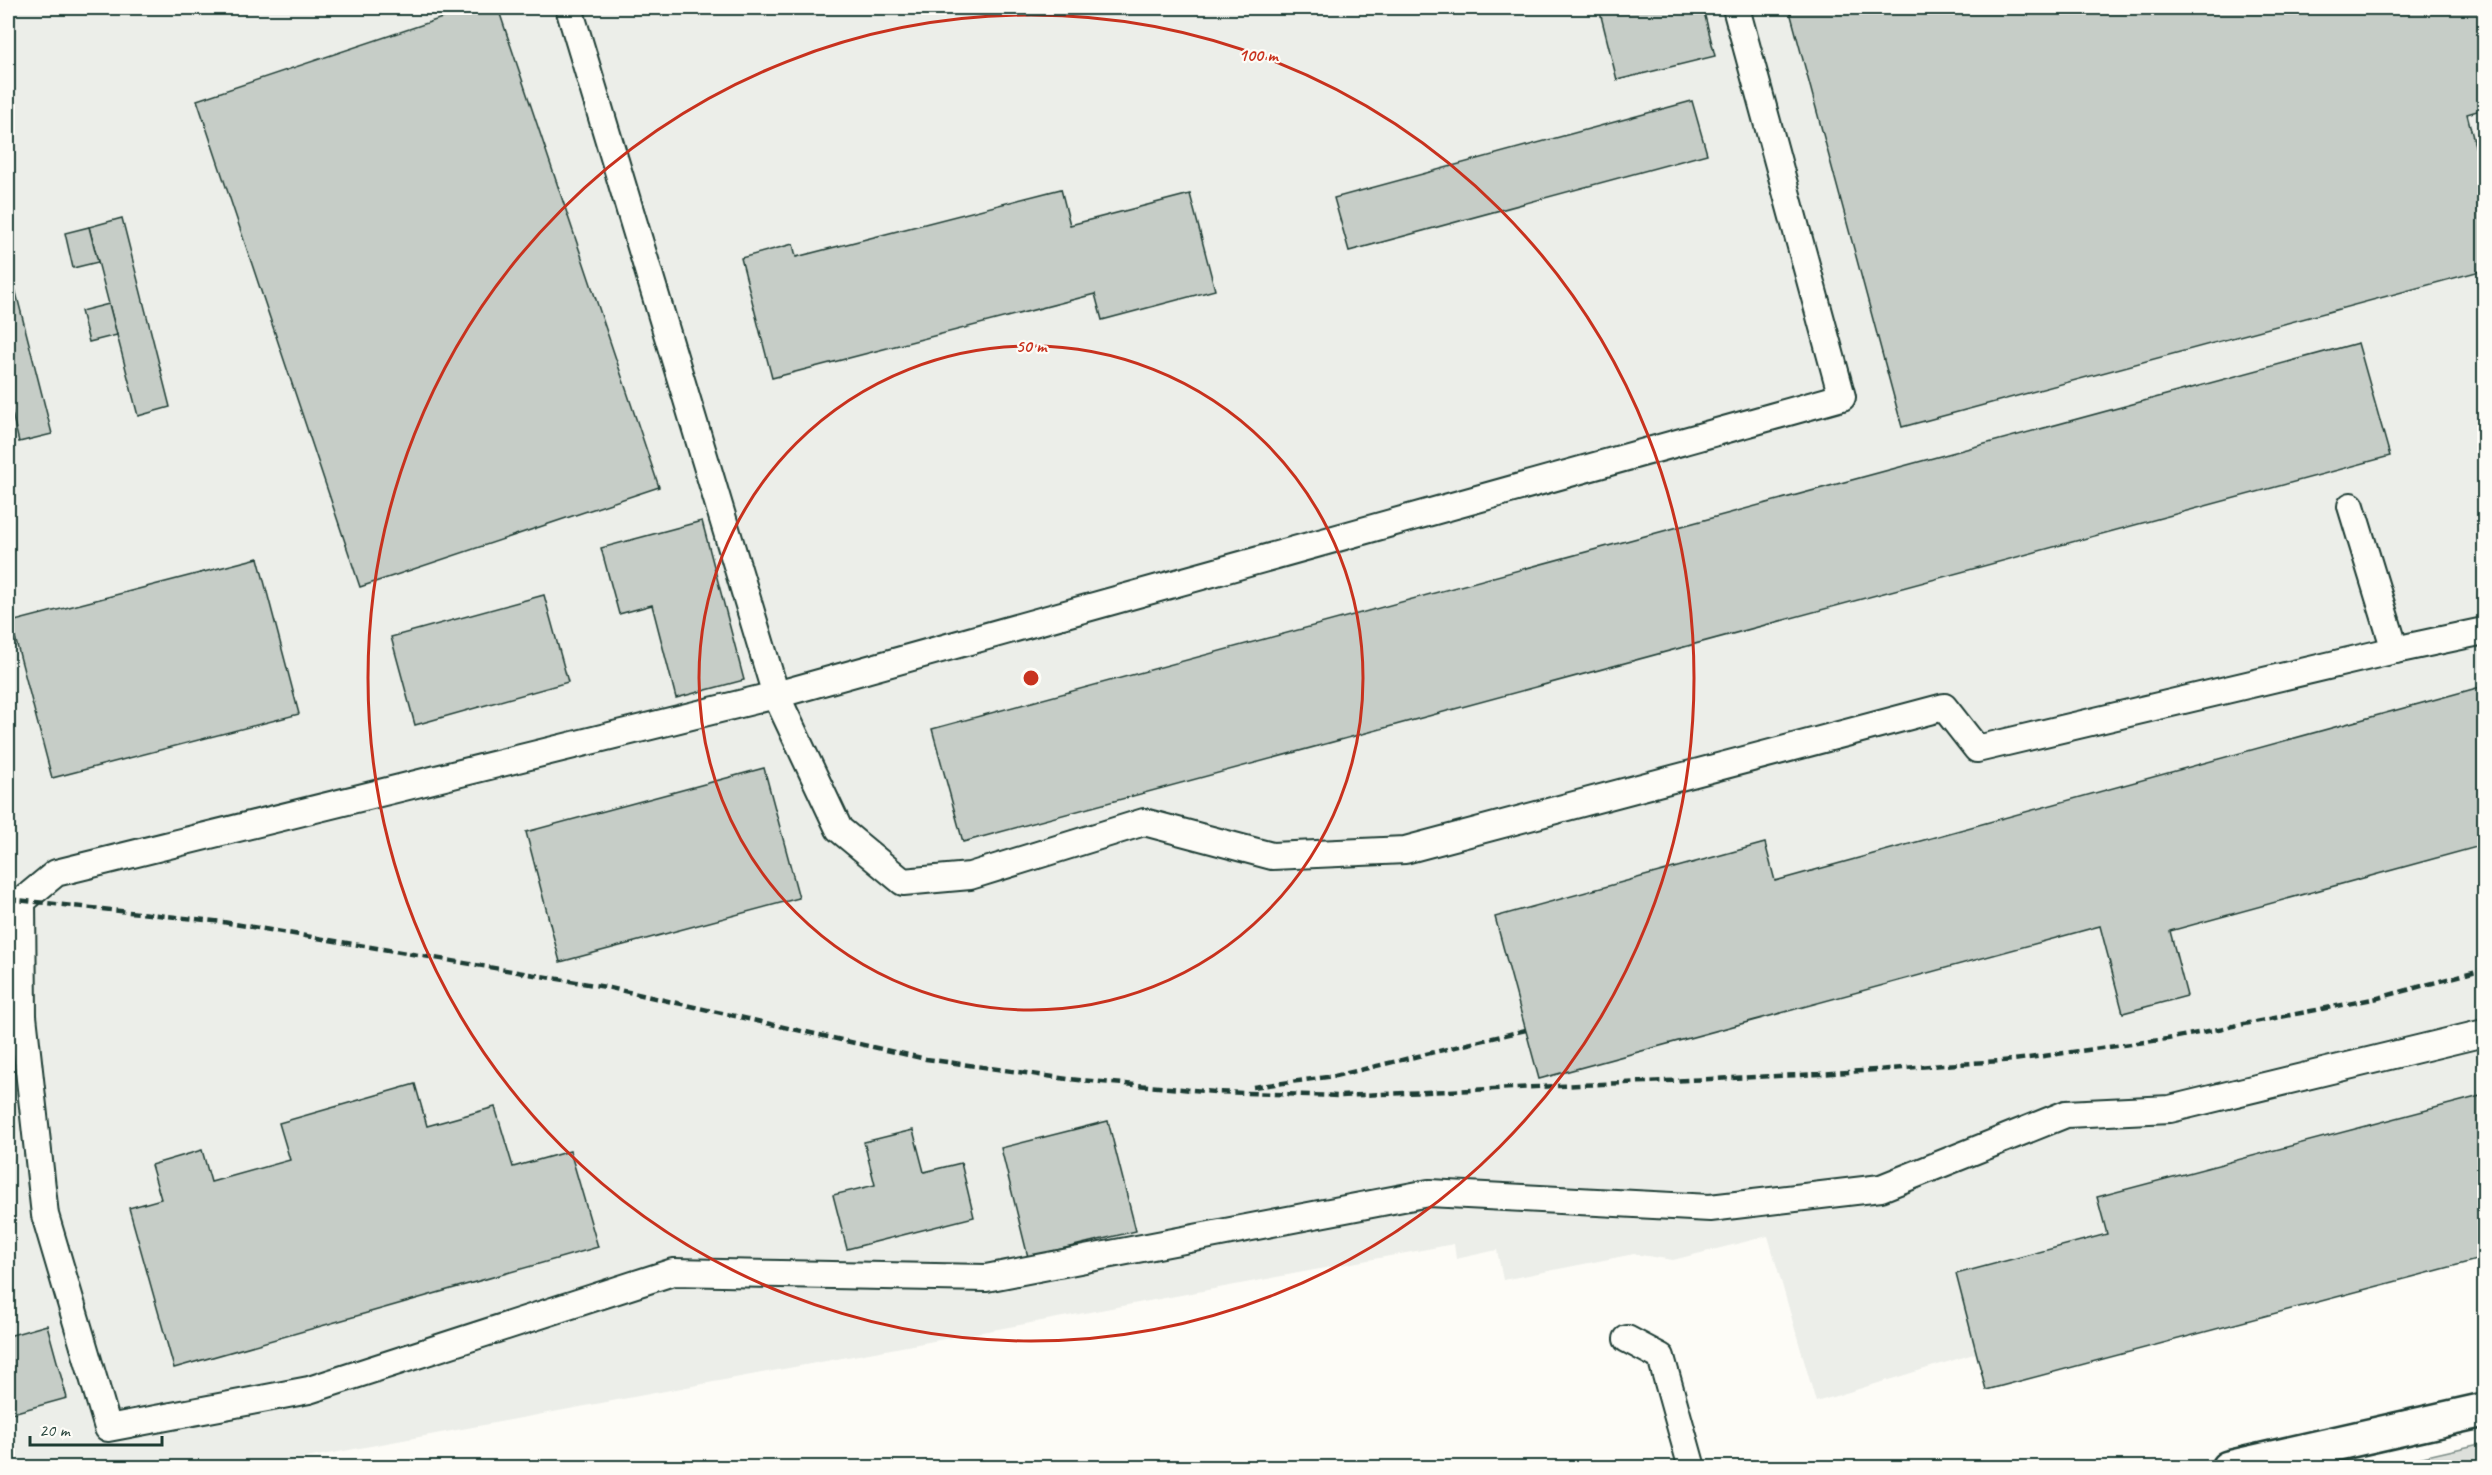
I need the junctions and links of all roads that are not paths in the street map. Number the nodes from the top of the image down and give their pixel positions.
1 (569, 8) edge
2 (1736, 8) edge
3 (2351, 506) dead end
4 (2484, 631) edge
5 (2395, 650) junction
6 (776, 695) junction
7 (2484, 1033) edge
8 (1627, 1339) dead end
9 (2484, 1410) edge
10 (1692, 1467) edge
11 (2228, 1467) edge

1 - 6 lane
2 - 6 lane
3 - 5 lane
4 - 5 lane
5 - 6 lane
6 - 7 lane
8 - 10 lane
9 - 11 main road

